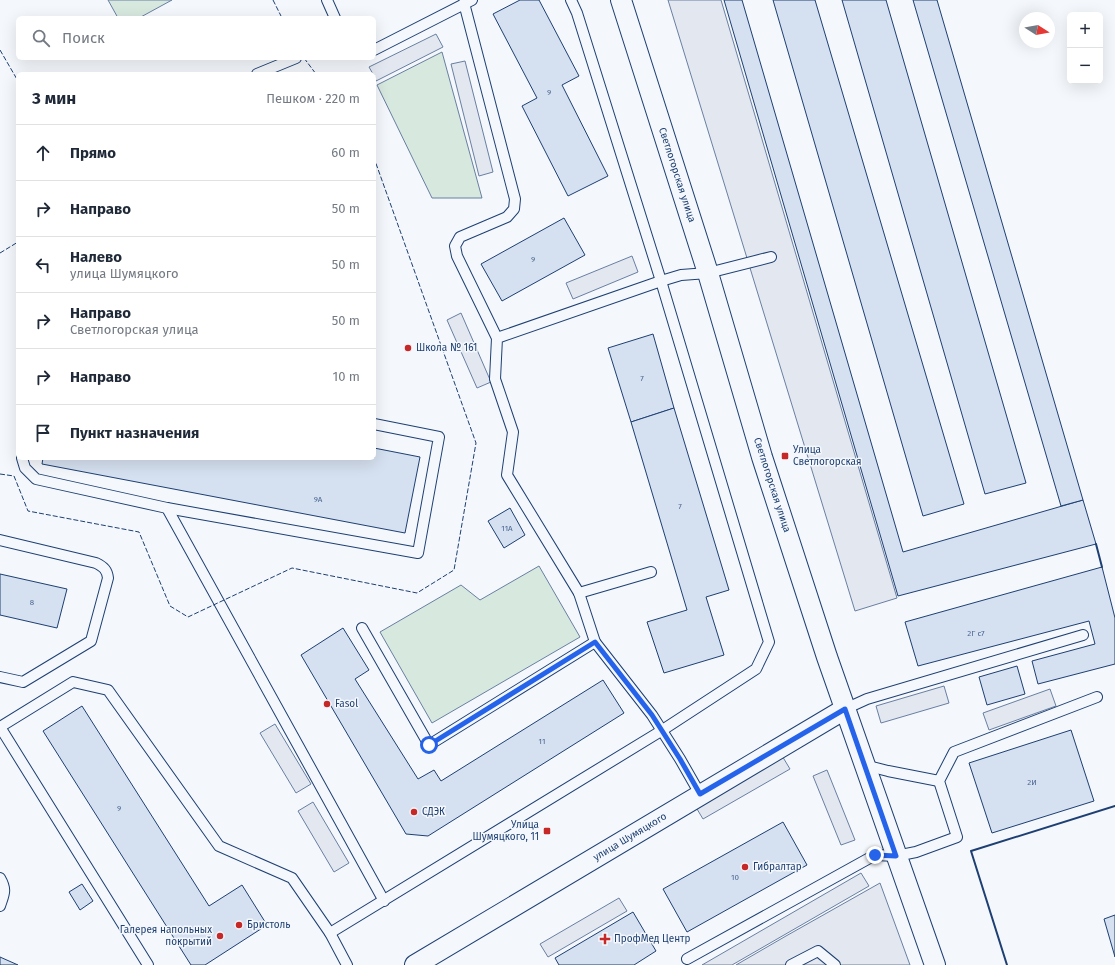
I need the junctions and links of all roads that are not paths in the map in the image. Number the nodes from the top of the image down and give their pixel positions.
1 (327, 0) edge
2 (571, 0) edge
3 (621, 0) edge
4 (468, 2) edge
5 (334, 16) edge
6 (376, 49) edge
7 (291, 60) edge
8 (262, 72) edge
9 (771, 257) dead end
10 (708, 273) junction
11 (661, 281) junction
12 (496, 338) junction
13 (376, 424) edge
14 (23, 460) edge
15 (167, 508) junction
16 (0, 540) edge
17 (651, 572) dead end
18 (580, 593) junction
19 (362, 628) dead end
20 (1083, 635) dead end
21 (595, 642) junction
22 (0, 677) edge
23 (1097, 697) dead end
24 (845, 709) junction
25 (0, 727) edge
26 (661, 731) junction
27 (864, 765) junction
28 (939, 781) junction
29 (700, 794) junction
30 (896, 856) junction
31 (0, 878) edge
32 (384, 901) junction
33 (0, 906) edge
34 (330, 933) junction
35 (687, 959) dead end
36 (422, 963) edge
37 (148, 965) edge
38 (347, 965) edge
39 (791, 965) edge
40 (835, 965) edge
41 (935, 965) edge

1 - 5 lane
2 - 11 lane
3 - 10 street, Светлогорская улица
4 - 6 lane
4 - 12 lane
7 - 8 lane
9 - 10 lane
10 - 11 lane
10 - 24 street, Светлогорская улица
11 - 12 lane
11 - 26 lane
12 - 18 lane
13 - 15 lane
14 - 15 lane
15 - 32 lane
16 - 22 lane
17 - 18 lane
18 - 21 lane
19 - 21 lane
20 - 24 lane
21 - 26 lane
23 - 28 lane
24 - 27 street, Светлогорская улица
24 - 29 street, улица Шумяцкого
25 - 34 lane
25 - 37 lane
26 - 29 lane
26 - 32 lane
27 - 28 lane
27 - 30 street, Светлогорская улица
28 - 30 lane
29 - 36 street, улица Шумяцкого
30 - 35 lane
30 - 41 street, Светлогорская улица
31 - 33 lane
32 - 34 lane
34 - 38 lane
39 - 40 lane

